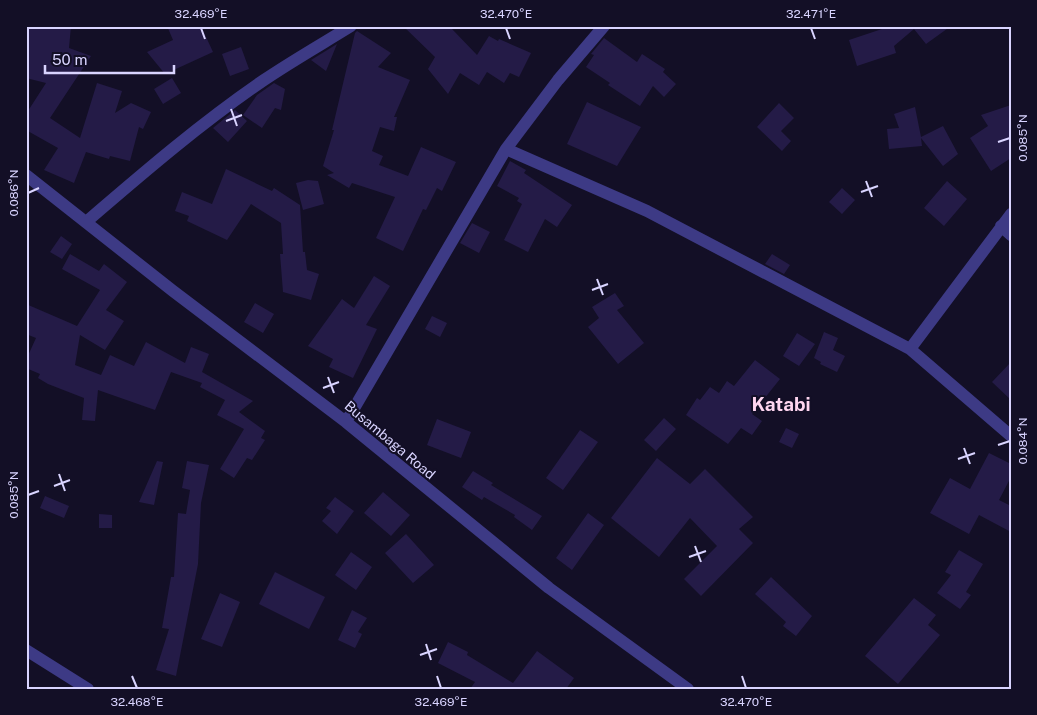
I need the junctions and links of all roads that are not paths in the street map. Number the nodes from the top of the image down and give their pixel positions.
1 (351, 26) edge
2 (604, 26) edge
3 (506, 149) junction
4 (26, 175) edge
5 (1011, 214) edge
6 (86, 222) junction
7 (1001, 226) junction
8 (1011, 235) edge
9 (910, 350) junction
10 (346, 422) junction
11 (1011, 436) edge
12 (26, 650) edge
13 (88, 689) edge
14 (688, 689) edge

1 - 6 street
2 - 3 street
3 - 9 street
3 - 10 street
4 - 6 street, Busambaga Road
5 - 7 street
6 - 10 street, Busambaga Road
7 - 8 street
7 - 9 street
9 - 11 street
10 - 14 street, Busambaga Road
12 - 13 street

